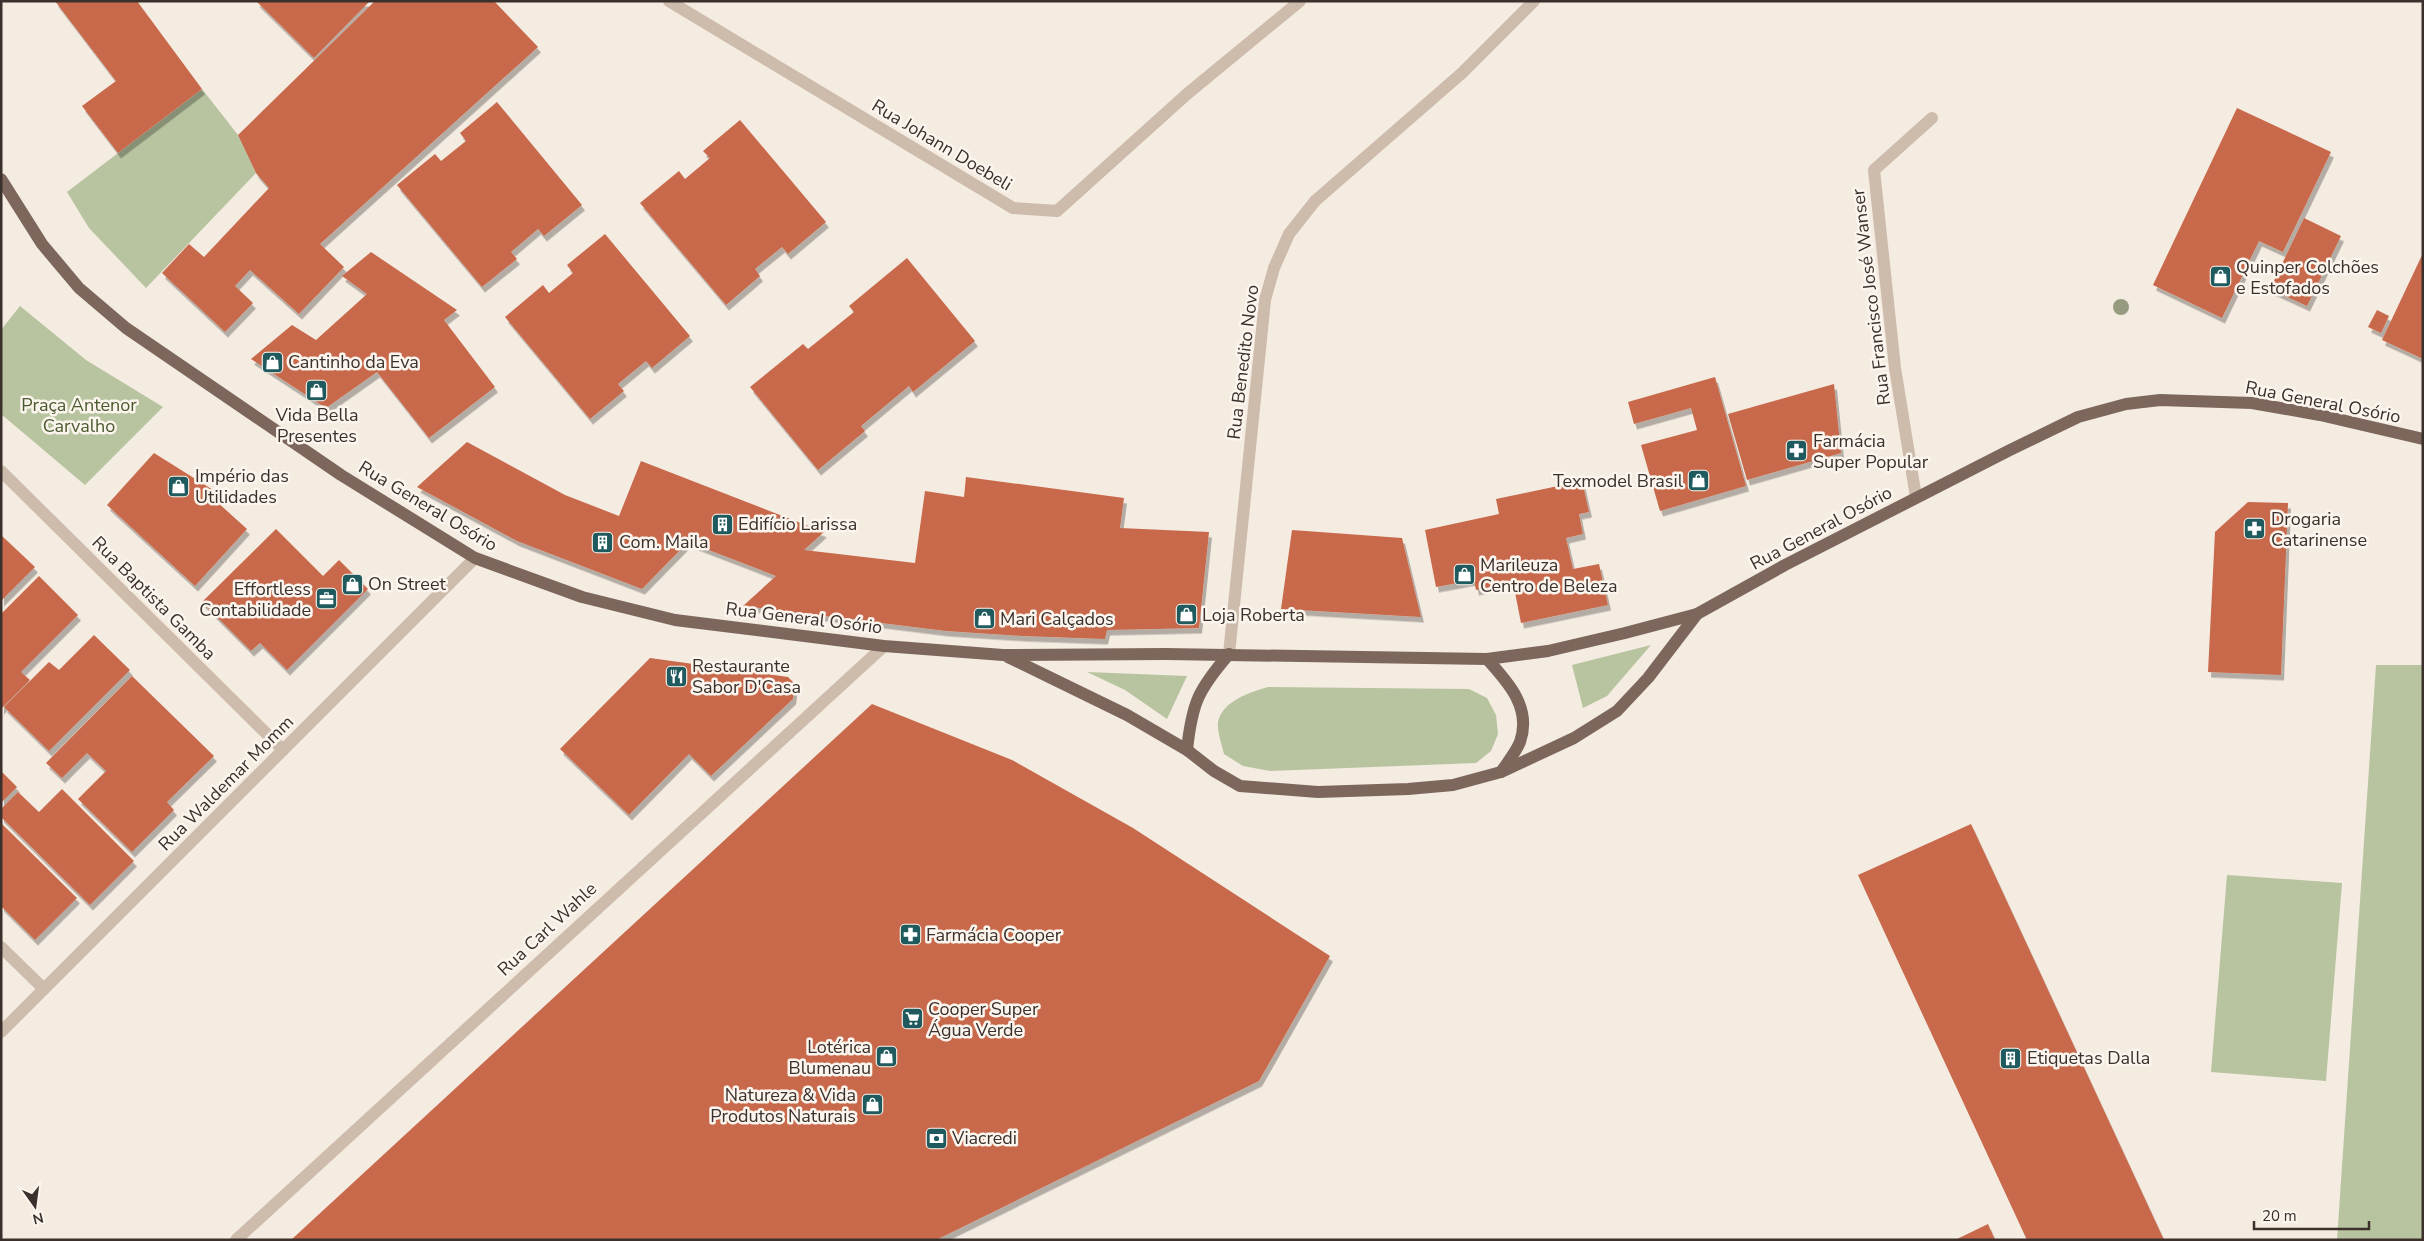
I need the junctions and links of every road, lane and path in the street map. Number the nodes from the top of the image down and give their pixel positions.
1 (669, 1) edge
2 (1300, 1) edge
3 (1534, 1) edge
4 (1932, 118) dead end
5 (1, 179) edge
6 (2423, 439) edge
7 (1, 471) edge
8 (1916, 497) junction
9 (475, 558) junction
10 (1697, 614) junction
11 (884, 646) junction
12 (1229, 654) junction
13 (1003, 655) junction
14 (1487, 659) junction
15 (283, 750) junction
16 (1187, 750) junction
17 (1501, 772) junction
18 (1, 947) edge
19 (44, 990) junction
20 (1, 1032) edge
21 (236, 1240) edge

1 - 2 street, Rua Johann Doebeli
3 - 12 street, Rua Benedito Novo
4 - 8 street, Rua Francisco José Wanser
5 - 9 main road, Rua General Osório
6 - 8 main road, Rua General Osório
7 - 15 street, Rua Baptista Gamba
8 - 10 main road, Rua General Osório
9 - 11 main road, Rua General Osório
9 - 15 street, Rua Waldemar Momm
10 - 14 main road, Rua General Osório
10 - 17 main road, Rua General Osório
11 - 13 main road, Rua General Osório
11 - 21 street, Rua Carl Wahle
12 - 13 main road, Rua General Osório
12 - 14 main road, Rua General Osório
12 - 16 main road
13 - 16 main road, Rua General Osório
14 - 17 main road
15 - 19 street, Rua Waldemar Momm
16 - 17 main road, Rua General Osório
18 - 19 street
19 - 20 street, Rua Waldemar Momm

